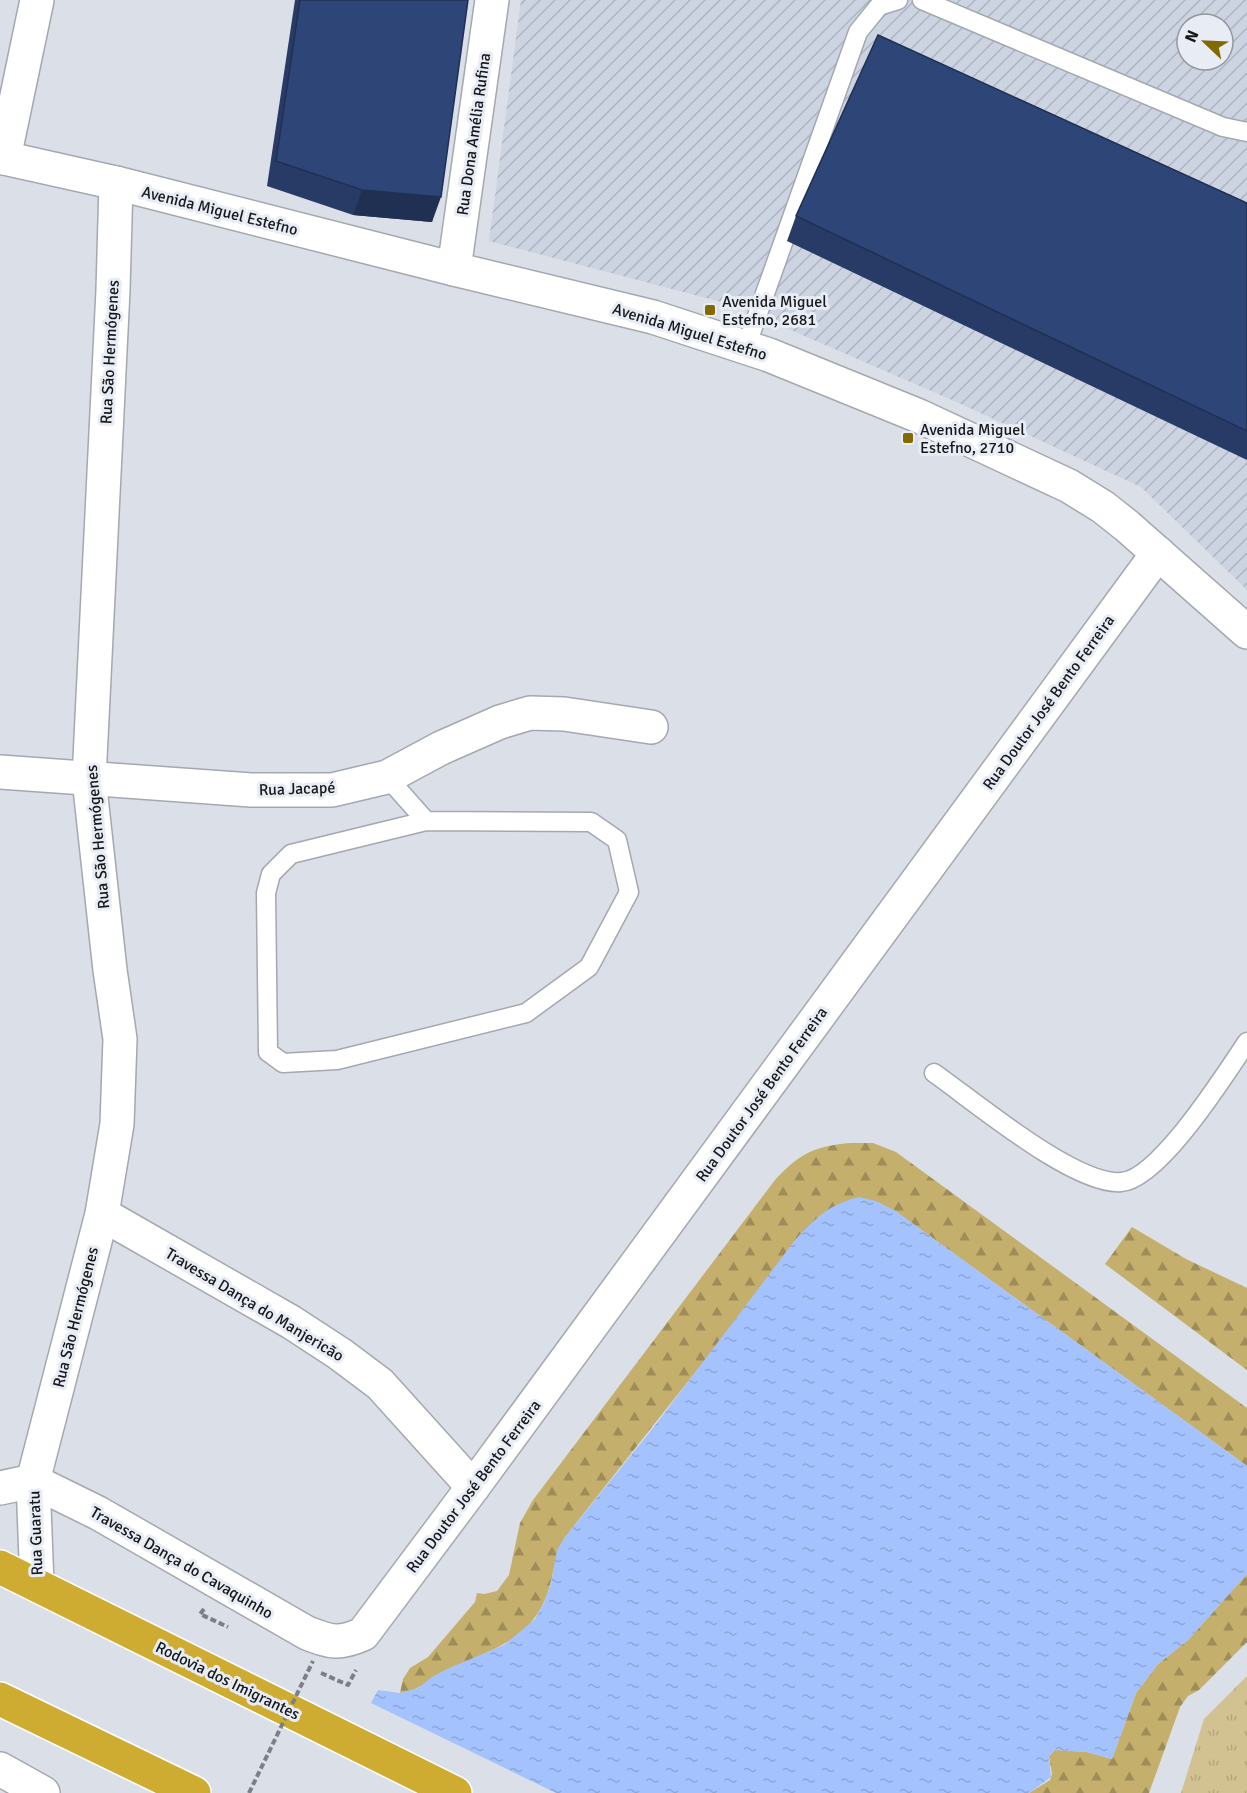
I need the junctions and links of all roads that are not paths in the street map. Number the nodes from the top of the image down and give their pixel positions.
1 (37, 0) edge
2 (492, 0) edge
3 (897, 0) edge
4 (922, 0) edge
5 (1247, 132) edge
6 (2, 158) edge
7 (116, 183) junction
8 (454, 269) junction
9 (746, 347) junction
10 (1158, 553) junction
11 (1247, 632) edge
12 (651, 727) dead end
13 (0, 772) edge
14 (387, 777) junction
15 (88, 779) junction
16 (426, 821) junction
17 (1247, 1042) edge
18 (934, 1073) dead end
19 (102, 1214) junction
20 (33, 1481) junction
21 (473, 1487) junction
22 (0, 1488) edge
23 (0, 1567) edge
24 (37, 1585) junction
25 (360, 1650) joint
26 (0, 1699) edge
27 (0, 1769) edge
28 (43, 1793) edge
29 (194, 1793) edge
30 (455, 1793) edge

1 - 6 street
2 - 8 street, Rua Dona Amélia Rufina
3 - 9 lane
4 - 5 lane
6 - 7 street, Avenida Miguel Estefno
7 - 8 street, Avenida Miguel Estefno
7 - 15 street, Rua São Hermógenes
8 - 9 street, Avenida Miguel Estefno
9 - 10 street, Avenida Miguel Estefno
10 - 11 street, Avenida Miguel Estefno
10 - 21 street, Rua Doutor José Bento Ferreira
12 - 14 street, Rua Jacapé
13 - 15 street, Rua Jacapé
14 - 15 street, Rua Jacapé
14 - 16 lane
15 - 19 street, Rua São Hermógenes
16 - 16 lane
17 - 18 lane
19 - 20 street, Rua São Hermógenes
19 - 21 street, Travessa Dança do Manjericão
20 - 22 street
20 - 24 street, Rua Guaratu
20 - 25 street, Travessa Dança do Cavaquinho
21 - 25 street, Rua Doutor José Bento Ferreira
23 - 24 highway, Rodovia dos Imigrantes
24 - 30 highway, Rodovia dos Imigrantes
26 - 29 highway
27 - 28 street

